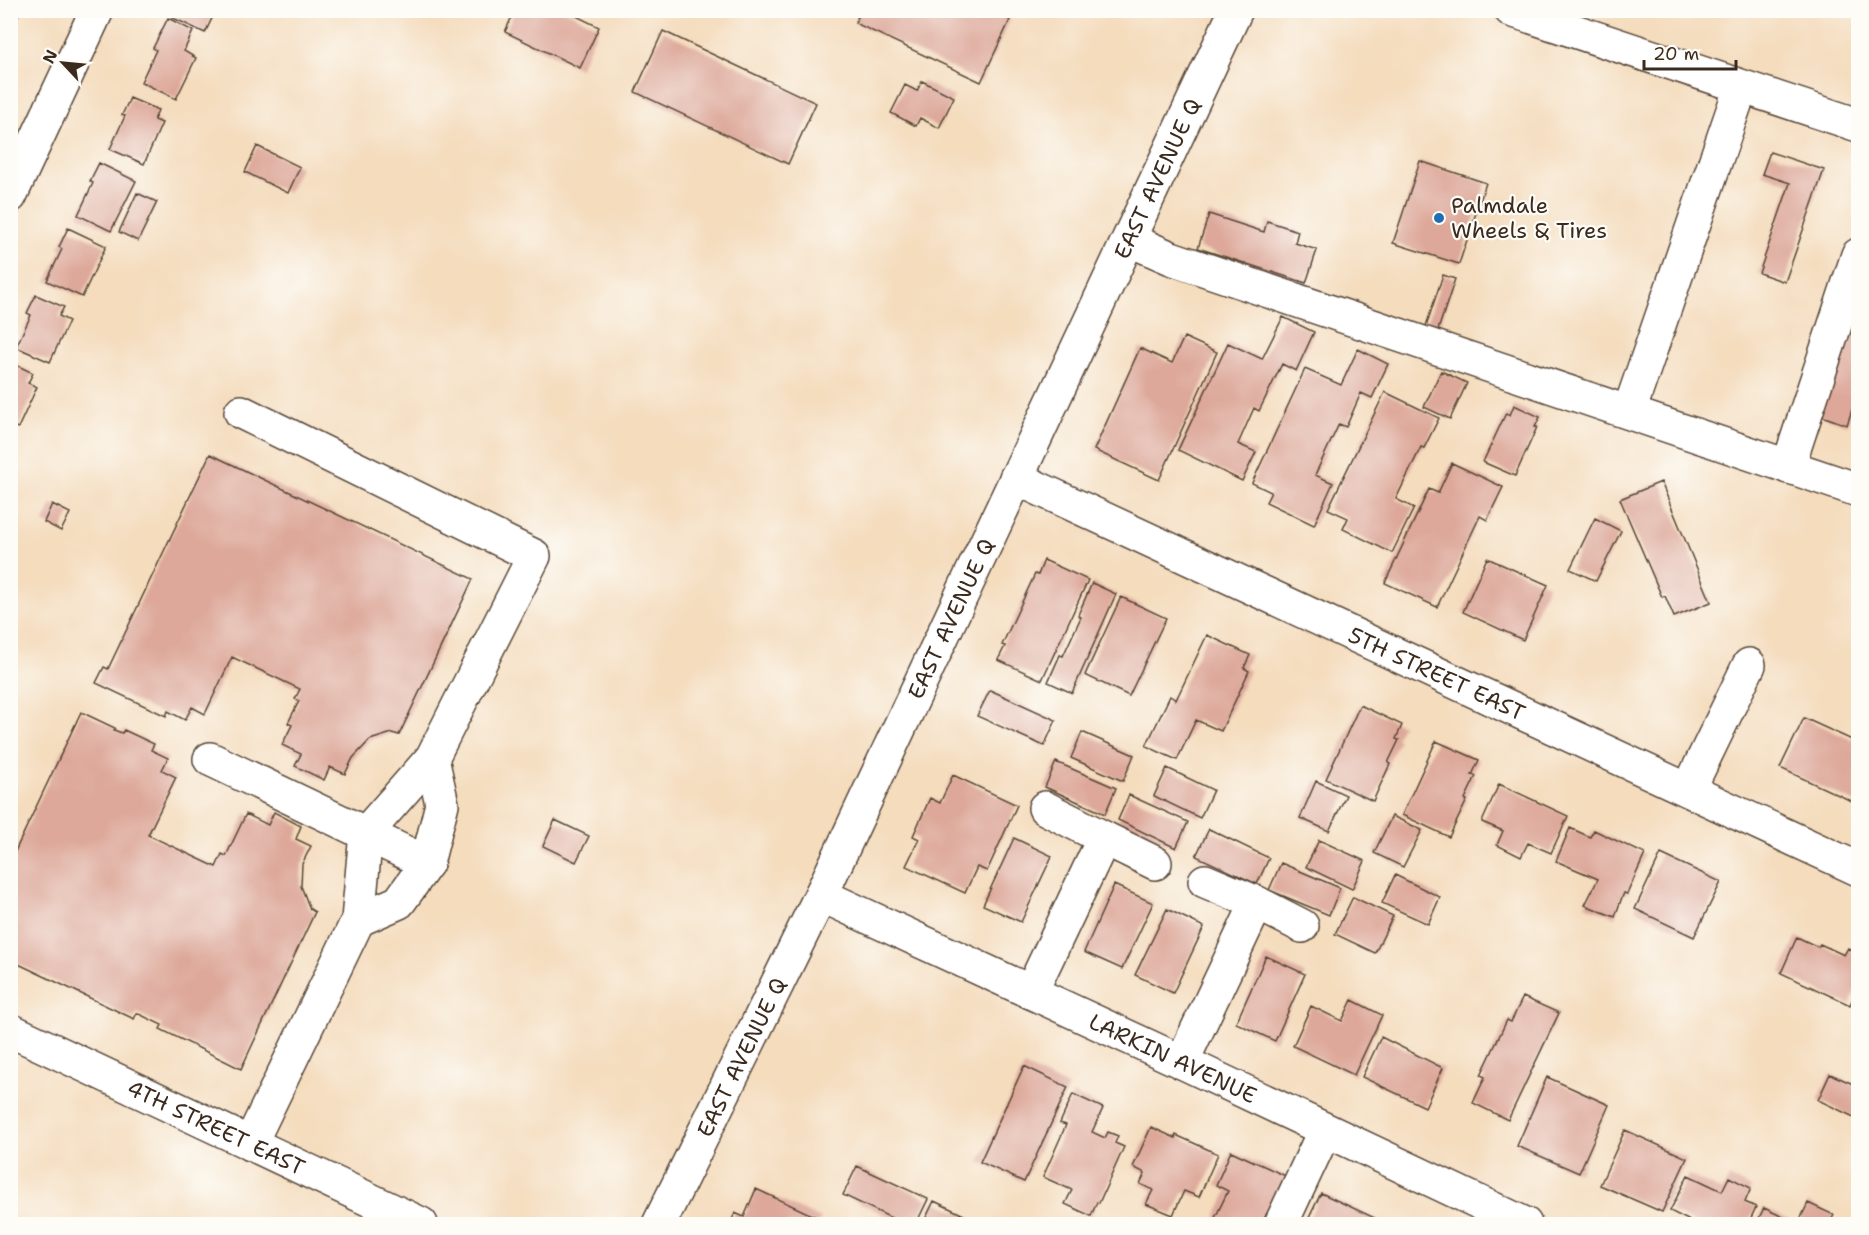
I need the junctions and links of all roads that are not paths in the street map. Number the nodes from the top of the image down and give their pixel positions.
1 (97, 10) edge
2 (1236, 10) edge
3 (1531, 14) edge
4 (1741, 87) junction
5 (1858, 125) edge
6 (10, 196) edge
7 (1130, 240) junction
8 (1858, 255) edge
9 (241, 412) dead end
10 (1629, 412) junction
11 (1788, 467) junction
12 (1016, 478) junction
13 (1858, 490) edge
14 (1749, 665) dead end
15 (432, 758) junction
16 (210, 759) dead end
17 (1689, 789) junction
18 (1046, 808) dead end
19 (366, 833) junction
20 (1104, 838) junction
21 (1155, 862) dead end
22 (427, 863) junction
23 (1858, 869) edge
24 (1205, 881) dead end
25 (821, 895) junction
26 (1257, 903) junction
27 (357, 920) junction
28 (1302, 926) dead end
29 (1030, 992) junction
30 (10, 1030) edge
31 (1182, 1062) junction
32 (1325, 1130) junction
33 (250, 1144) junction
34 (1478, 1215) edge
35 (421, 1224) edge
36 (659, 1224) edge
37 (1281, 1224) edge
38 (1525, 1224) edge

1 - 6 street
2 - 7 street, EAST AVENUE Q
3 - 4 street
4 - 5 street
4 - 10 street
7 - 10 street
7 - 12 street, EAST AVENUE Q
8 - 11 street
9 - 15 street
10 - 11 street
11 - 13 street
12 - 17 street, 5TH STREET EAST
12 - 25 street, EAST AVENUE Q
14 - 17 street
15 - 19 street
15 - 22 street
16 - 19 street
17 - 23 street, 5TH STREET EAST
18 - 20 street
19 - 22 street
19 - 27 street
20 - 21 street
20 - 29 street
22 - 27 street
24 - 26 street
25 - 29 street, LARKIN AVENUE
25 - 36 street, EAST AVENUE Q
26 - 28 street
26 - 31 street
27 - 33 street
29 - 31 street, LARKIN AVENUE
30 - 33 street, 4TH STREET EAST
31 - 32 street, LARKIN AVENUE
32 - 34 street, LARKIN AVENUE
32 - 37 street
33 - 35 street, 4TH STREET EAST
34 - 38 street, LARKIN AVENUE

